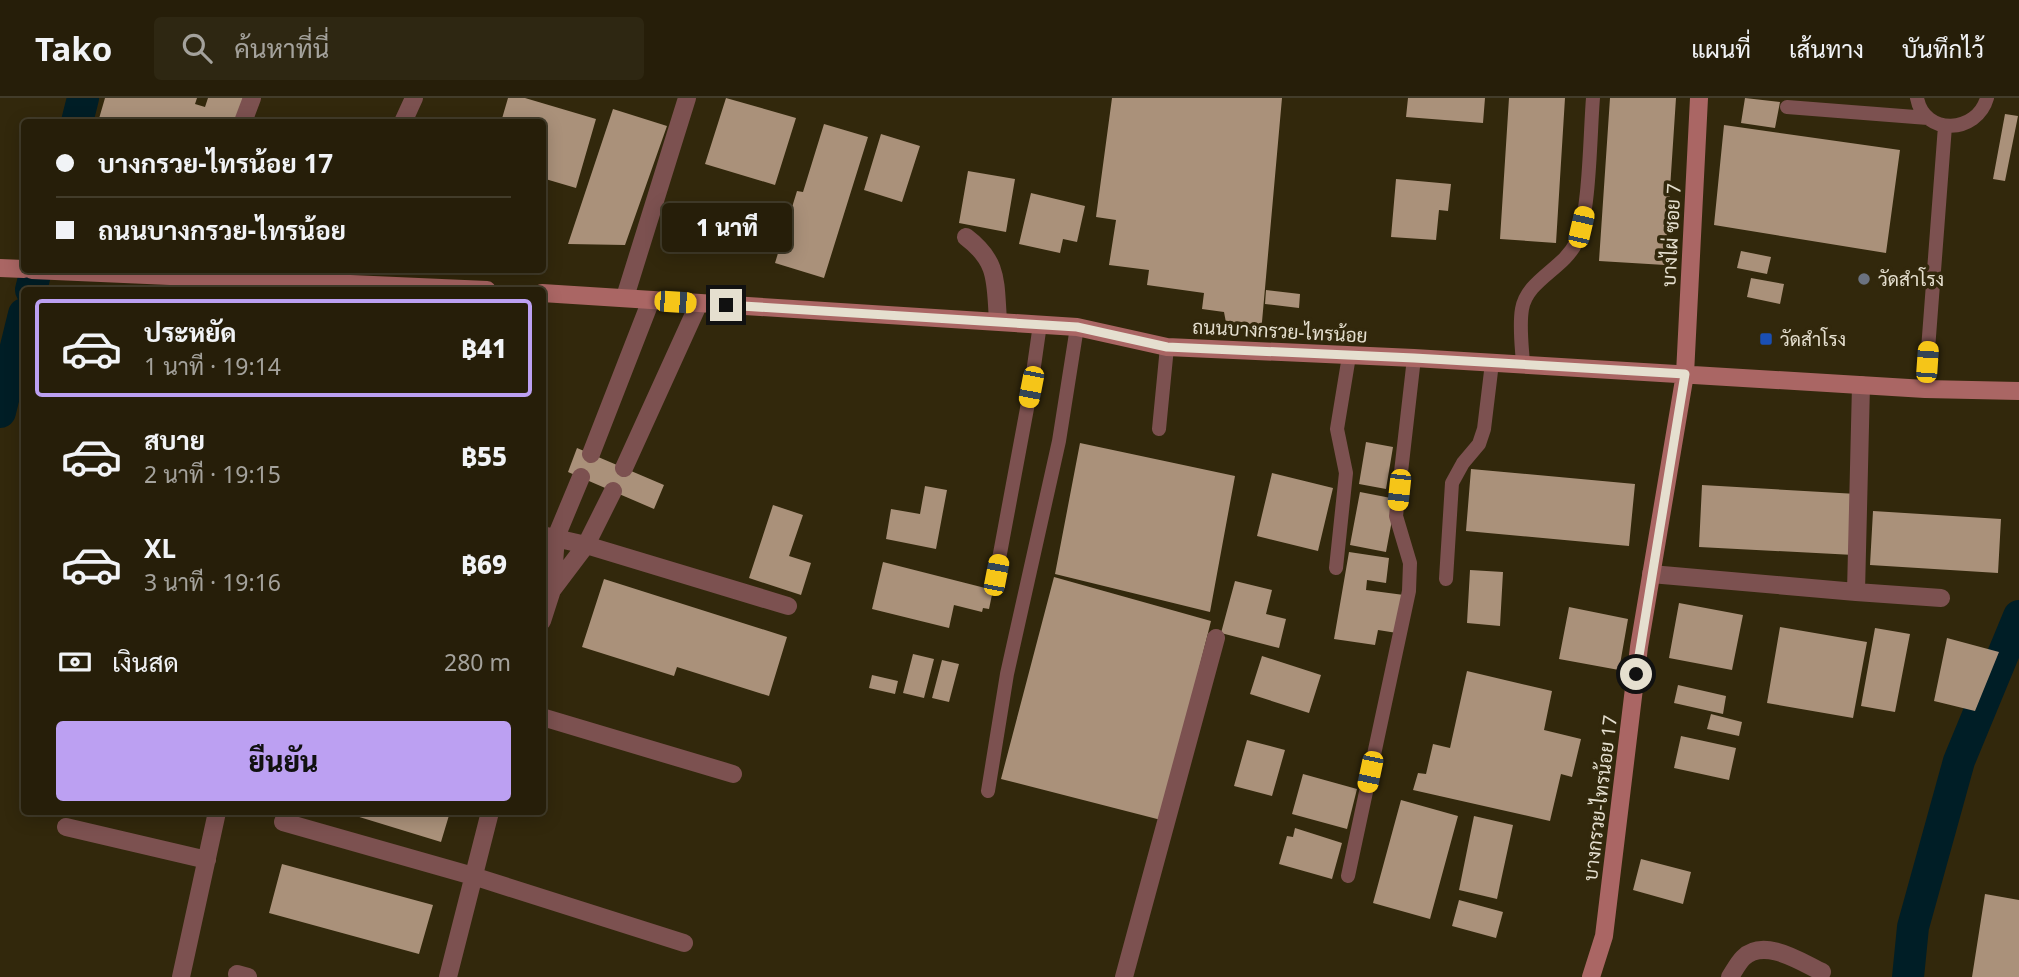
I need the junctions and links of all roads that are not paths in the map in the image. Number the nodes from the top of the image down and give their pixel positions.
1 (252, 98) edge
2 (414, 98) edge
3 (687, 98) edge
4 (1593, 98) edge
5 (1699, 98) edge
6 (1917, 98) edge
7 (1987, 98) edge
8 (1787, 107) dead end
9 (1928, 118) junction
10 (244, 119) edge
11 (404, 119) edge
12 (1945, 126) junction
13 (966, 237) dead end
14 (0, 268) edge
15 (21, 269) edge
16 (90, 273) edge
17 (303, 276) edge
18 (372, 277) edge
19 (185, 279) edge
20 (336, 287) edge
21 (460, 287) edge
22 (546, 293) edge
23 (625, 297) junction
24 (651, 300) junction
25 (699, 303) junction
26 (998, 320) junction
27 (1040, 324) junction
28 (1077, 327) junction
29 (1167, 347) junction
30 (1349, 356) junction
31 (1414, 358) junction
32 (1492, 363) junction
33 (1522, 364) junction
34 (1685, 374) junction
35 (1861, 385) junction
36 (1925, 388) junction
37 (2016, 391) edge
38 (1159, 429) dead end
39 (591, 454) dead end
40 (624, 468) dead end
41 (581, 477) dead end
42 (613, 491) dead end
43 (549, 536) edge
44 (586, 545) junction
45 (1336, 568) dead end
46 (1651, 573) junction
47 (996, 575) dead end
48 (1446, 579) dead end
49 (552, 590) junction
50 (1856, 592) junction
51 (1941, 598) dead end
52 (788, 606) dead end
53 (546, 609) edge
54 (1216, 638) dead end
55 (546, 719) edge
56 (733, 774) dead end
57 (988, 791) dead end
58 (217, 815) edge
59 (488, 815) edge
60 (283, 822) dead end
61 (65, 827) dead end
62 (207, 860) junction
63 (473, 876) junction
64 (1348, 876) dead end
65 (684, 943) dead end
66 (1822, 972) dead end
67 (181, 977) edge
68 (448, 977) edge
69 (1124, 977) edge
70 (1591, 977) edge
71 (1730, 977) edge

1 - 10 street
2 - 11 street
3 - 23 street
4 - 33 lane
5 - 34 main road, บางไผ่ ซอย 7
6 - 9 lane
7 - 12 lane
8 - 9 lane
9 - 12 lane
12 - 36 lane
13 - 26 street
14 - 15 main road
16 - 19 main road
17 - 19 main road
17 - 20 main road
18 - 20 main road
18 - 21 main road
22 - 23 main road, ถนนบางกรวย-ไทรน้อย
23 - 24 main road, ถนนบางกรวย-ไทรน้อย
24 - 25 main road, ถนนบางกรวย-ไทรน้อย
24 - 39 street
25 - 26 main road, ถนนบางกรวย-ไทรน้อย
25 - 40 street
26 - 27 main road, ถนนบางกรวย-ไทรน้อย
27 - 28 main road, ถนนบางกรวย-ไทรน้อย
27 - 47 lane
28 - 29 main road, ถนนบางกรวย-ไทรน้อย
28 - 57 lane
29 - 30 main road, ถนนบางกรวย-ไทรน้อย
29 - 38 lane
30 - 31 main road, ถนนบางกรวย-ไทรน้อย
30 - 45 lane
31 - 32 main road, ถนนบางกรวย-ไทรน้อย
31 - 64 lane
32 - 33 main road, ถนนบางกรวย-ไทรน้อย
32 - 48 lane
33 - 34 main road, ถนนบางกรวย-ไทรน้อย
34 - 35 main road, ถนนบางกรวย-ไทรน้อย
34 - 46 main road, บางกรวย-ไทรน้อย 17
35 - 36 main road, ถนนบางกรวย-ไทรน้อย
35 - 50 street
36 - 37 main road, ถนนบางกรวย-ไทรน้อย
41 - 43 street
42 - 44 street
43 - 44 street
43 - 49 street
44 - 49 street
44 - 52 street
46 - 50 street
46 - 70 main road, บางกรวย-ไทรน้อย 17
49 - 53 street
50 - 51 street
54 - 69 street
55 - 56 street
58 - 62 street
59 - 63 street
60 - 63 street
61 - 62 street
62 - 67 street
63 - 65 street
63 - 68 street
66 - 71 street

